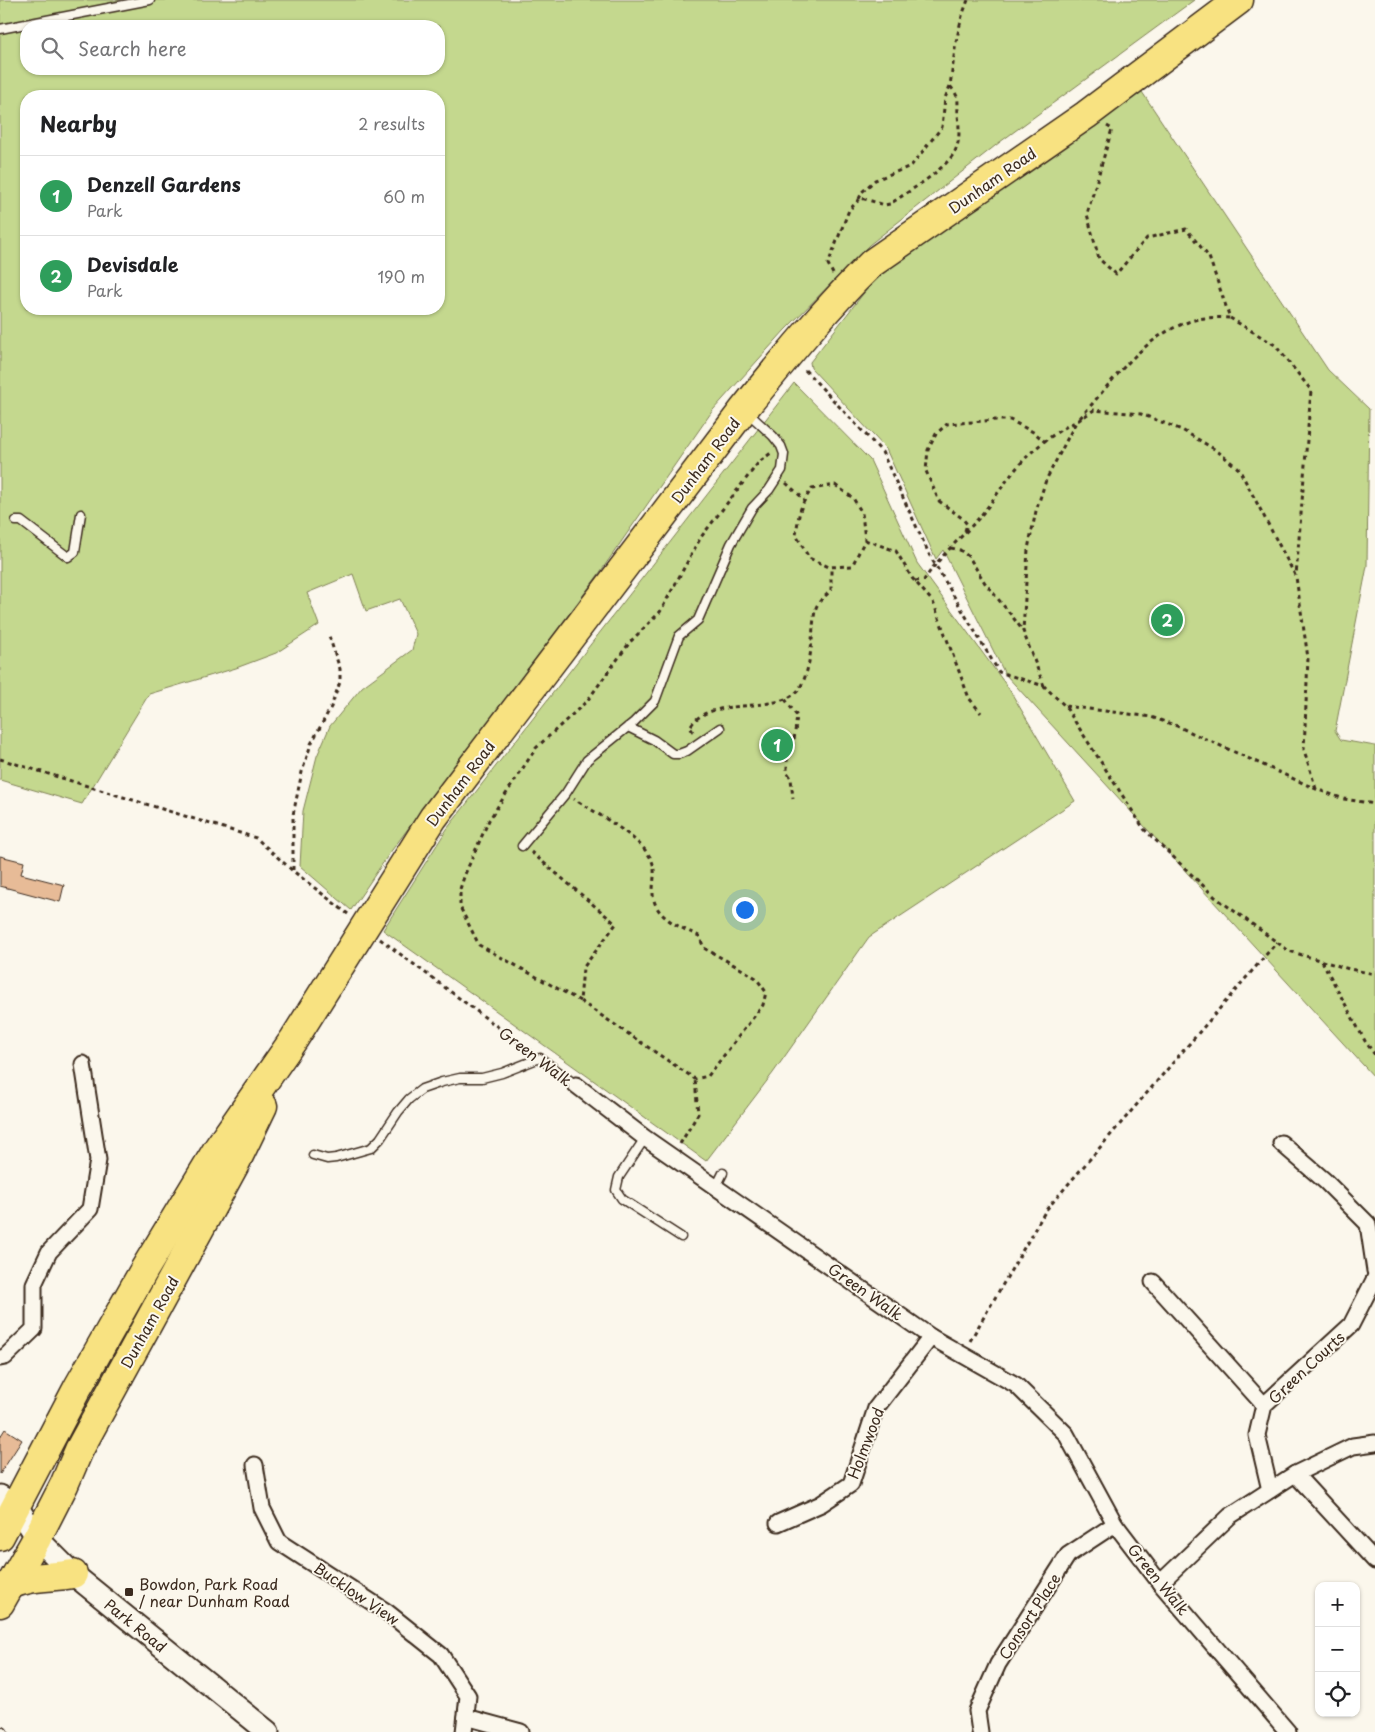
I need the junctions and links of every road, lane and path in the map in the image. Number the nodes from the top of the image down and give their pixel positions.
1 (150, 0) edge
2 (968, 0) edge
3 (1238, 0) edge
4 (47, 20) edge
5 (20, 25) edge
6 (0, 29) edge
7 (950, 86) junction
8 (1112, 128) dead end
9 (858, 201) junction
10 (846, 289) junction
11 (1230, 318) junction
12 (823, 388) dead end
13 (744, 409) junction
14 (1076, 422) junction
15 (1045, 442) junction
16 (781, 446) junction
17 (779, 476) junction
18 (804, 499) junction
19 (81, 514) dead end
20 (16, 521) dead end
21 (965, 532) junction
22 (865, 540) junction
23 (950, 548) junction
24 (935, 564) junction
25 (831, 567) junction
26 (1296, 577) junction
27 (915, 581) junction
28 (1023, 631) junction
29 (329, 636) dead end
30 (1044, 686) junction
31 (785, 699) junction
32 (1065, 706) junction
33 (982, 713) dead end
34 (628, 727) junction
35 (720, 728) dead end
36 (699, 742) junction
37 (0, 759) edge
38 (1316, 790) junction
39 (566, 793) junction
40 (793, 799) dead end
41 (1375, 804) edge
42 (522, 846) joint
43 (293, 871) junction
44 (364, 927) junction
45 (1277, 942) junction
46 (1322, 961) junction
47 (1375, 974) edge
48 (580, 1001) junction
49 (294, 1039) junction
50 (1375, 1055) edge
51 (540, 1058) junction
52 (83, 1064) dead end
53 (694, 1079) junction
54 (576, 1085) joint
55 (645, 1138) junction
56 (1282, 1143) dead end
57 (313, 1155) dead end
58 (673, 1157) junction
59 (682, 1237) dead end
60 (1375, 1271) edge
61 (1375, 1278) edge
62 (1153, 1282) dead end
63 (1369, 1304) edge
64 (931, 1337) junction
65 (962, 1354) junction
66 (0, 1358) edge
67 (1264, 1404) junction
68 (1375, 1443) edge
69 (79, 1450) junction
70 (255, 1465) dead end
71 (1295, 1474) junction
72 (1270, 1490) junction
73 (8, 1501) edge
74 (778, 1523) dead end
75 (1115, 1524) junction
76 (0, 1536) edge
77 (37, 1538) junction
78 (1375, 1561) edge
79 (73, 1574) junction
80 (1160, 1583) junction
81 (3, 1585) edge
82 (465, 1725) edge
83 (1285, 1731) edge
84 (268, 1732) edge
85 (521, 1732) edge
86 (980, 1732) edge

1 - 4 lane
2 - 7 path
3 - 10 highway, Dunham Road
5 - 6 lane
7 - 9 path
7 - 9 path
8 - 11 path
9 - 10 path
10 - 13 highway, Dunham Road
11 - 14 path
11 - 26 path
12 - 24 path
13 - 16 lane
13 - 44 highway, Dunham Road
14 - 15 path
14 - 26 path
14 - 28 path
15 - 21 path
15 - 21 path
16 - 17 lane
16 - 48 path
17 - 18 path
17 - 34 lane
18 - 22 path
18 - 25 path
19 - 20 lane
21 - 23 path
22 - 25 path
22 - 27 path
23 - 24 path
23 - 28 path
24 - 27 path
24 - 30 path
25 - 31 path
26 - 38 path
27 - 33 path
28 - 30 path
29 - 43 path
30 - 32 path
31 - 36 path
31 - 40 path
32 - 38 path
32 - 45 path
34 - 36 lane
34 - 39 lane
35 - 36 lane
37 - 43 path, Green Walk
38 - 41 path
39 - 42 lane
39 - 53 path
42 - 48 path
43 - 44 path, Green Walk
44 - 49 highway, Dunham Road
44 - 51 path, Green Walk
45 - 46 path
45 - 65 path
46 - 47 path
46 - 50 path
48 - 53 path
49 - 69 highway, Dunham Road
49 - 73 highway, Dunham Road
51 - 54 lane, Green Walk
51 - 57 lane
52 - 66 street
53 - 58 path
54 - 55 street, Green Walk
55 - 58 street, Green Walk
55 - 59 lane
56 - 60 street
58 - 64 street, Green Walk
61 - 63 street, Green Courts
62 - 67 street
63 - 67 street, Green Courts
64 - 65 street, Green Walk
64 - 74 street, Holmwood
65 - 75 street, Green Walk
67 - 72 street, Green Courts
68 - 71 street
69 - 73 highway
69 - 77 highway, Dunham Road
70 - 82 street, Bucklow View
71 - 72 street
71 - 78 street
72 - 80 street
73 - 76 highway, Dunham Road
73 - 77 main road, Park Road
75 - 80 street, Green Walk
75 - 86 street, Consort Place
77 - 79 main road, Park Road
77 - 81 highway, Dunham Road
79 - 81 highway
79 - 84 main road, Park Road
80 - 83 street, Green Walk
82 - 85 street, Bucklow View

